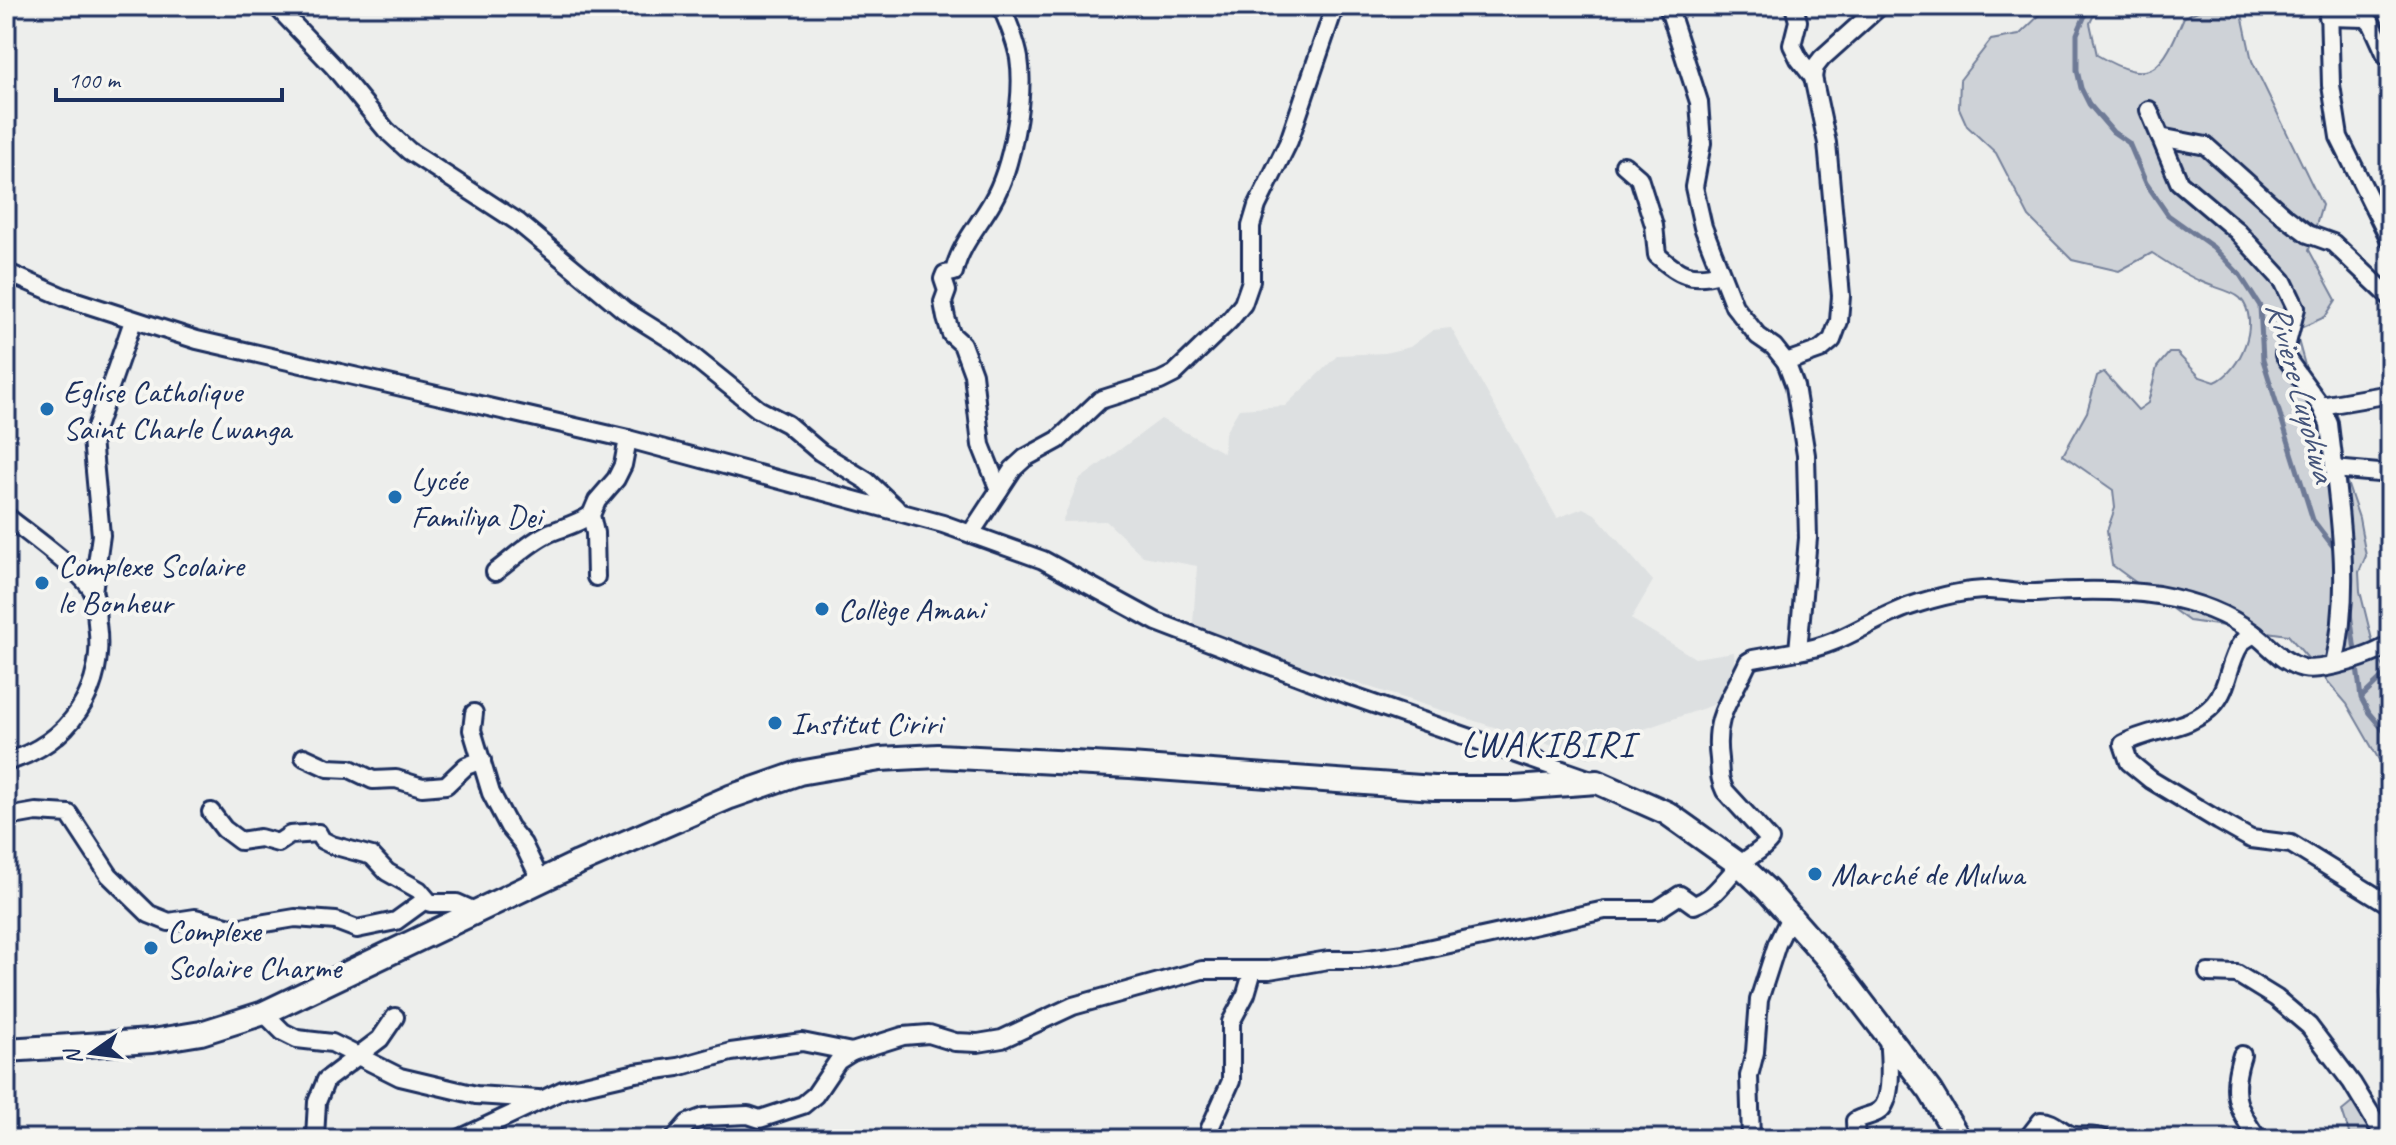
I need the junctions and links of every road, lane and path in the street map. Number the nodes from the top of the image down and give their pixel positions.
1 (276, 6) edge
2 (1001, 6) edge
3 (1335, 6) edge
4 (1668, 6) edge
5 (1794, 6) edge
6 (1880, 6) edge
7 (2329, 12) edge
8 (2390, 58) edge
9 (1813, 77) junction
10 (2149, 110) dead end
11 (2160, 137) junction
12 (1624, 165) dead end
13 (2390, 240) edge
14 (6, 272) edge
15 (1720, 273) junction
16 (2390, 297) edge
17 (133, 321) junction
18 (1786, 362) junction
19 (2390, 394) edge
20 (2321, 406) junction
21 (628, 439) junction
22 (2334, 469) junction
23 (2390, 474) edge
24 (999, 490) junction
25 (904, 513) junction
26 (591, 515) junction
27 (6, 516) edge
28 (971, 533) junction
29 (495, 572) dead end
30 (596, 577) dead end
31 (93, 592) junction
32 (2254, 634) junction
33 (2390, 644) edge
34 (1798, 651) junction
35 (2334, 664) junction
36 (474, 713) dead end
37 (304, 757) dead end
38 (12, 760) edge
39 (482, 760) junction
40 (6, 777) edge
41 (1597, 782) junction
42 (211, 812) dead end
43 (6, 814) edge
44 (1740, 865) junction
45 (541, 881) junction
46 (425, 900) junction
47 (2390, 905) edge
48 (475, 911) junction
49 (1791, 915) junction
50 (1253, 970) junction
51 (2208, 973) dead end
52 (264, 1013) junction
53 (395, 1017) dead end
54 (1888, 1035) junction
55 (6, 1050) edge
56 (852, 1052) junction
57 (2242, 1055) dead end
58 (359, 1058) junction
59 (541, 1099) junction
60 (318, 1139) edge
61 (459, 1139) edge
62 (674, 1139) edge
63 (1211, 1139) edge
64 (1751, 1139) edge
65 (1856, 1139) edge
66 (1959, 1139) edge
67 (2027, 1139) edge
68 (2104, 1139) edge
69 (2258, 1139) edge
70 (2386, 1139) edge

1 - 25 street
2 - 24 street
3 - 24 street
4 - 15 street
5 - 9 street
6 - 9 street
7 - 8 street
7 - 13 street
9 - 18 street
10 - 11 street
11 - 16 street
11 - 20 street
12 - 15 street
14 - 17 street
15 - 18 street
17 - 21 street
17 - 31 street
18 - 34 street
19 - 20 street
20 - 22 street
21 - 25 street
21 - 26 street
22 - 23 street
22 - 35 street
24 - 28 street
25 - 28 street
26 - 29 street
26 - 30 street
27 - 31 street
28 - 41 street
31 - 38 street
32 - 34 street
32 - 35 street
32 - 47 street
33 - 35 street
34 - 44 street
36 - 39 street
37 - 39 street
38 - 40 street
39 - 45 street
41 - 44 street
41 - 45 street
42 - 46 street
43 - 46 street
44 - 49 street
44 - 50 street
45 - 48 street
46 - 48 street
48 - 52 street
49 - 54 street
49 - 64 street
50 - 56 street
50 - 63 street
51 - 70 street
52 - 55 street
52 - 58 street
53 - 58 street
54 - 65 street
54 - 66 street
56 - 59 street
56 - 62 street
57 - 69 street
58 - 59 street
58 - 60 street
59 - 61 street
67 - 68 street

